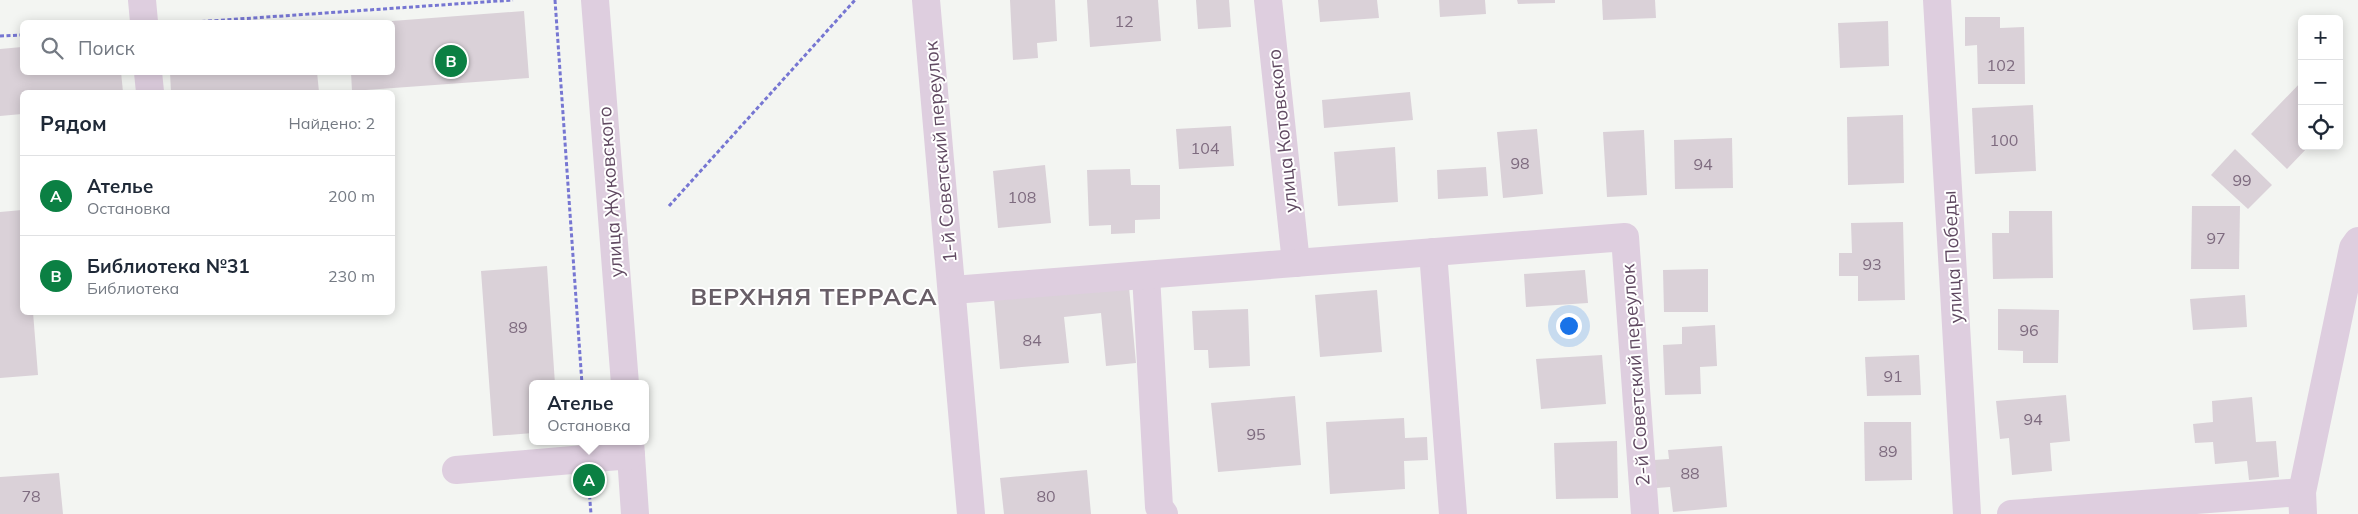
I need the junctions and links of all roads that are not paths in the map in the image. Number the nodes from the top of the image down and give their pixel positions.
1 (142, 0) edge
2 (595, 0) edge
3 (926, 0) edge
4 (1268, 0) edge
5 (1937, 0) edge
6 (144, 20) edge
7 (148, 75) edge
8 (150, 90) edge
9 (2358, 241) edge
10 (1433, 252) junction
11 (1296, 263) junction
12 (1146, 275) junction
13 (953, 290) junction
14 (625, 380) edge
15 (630, 448) edge
16 (456, 470) dead end
17 (2303, 503) edge
18 (635, 514) edge
19 (971, 514) edge
20 (1164, 514) edge
21 (1453, 514) edge
22 (1645, 514) edge
23 (1967, 514) edge
24 (2011, 514) edge

1 - 6 street
2 - 14 street, улица Жуковского
3 - 13 street, 1-й Советский переулок
4 - 11 street, улица Котовского
5 - 23 street, улица Победы
7 - 8 street
9 - 17 street
10 - 11 street
10 - 21 street
10 - 22 street, 2-й Советский переулок
11 - 12 street
12 - 13 street
12 - 20 street
13 - 19 street, 1-й Советский переулок
15 - 16 street
15 - 18 street
17 - 24 street

